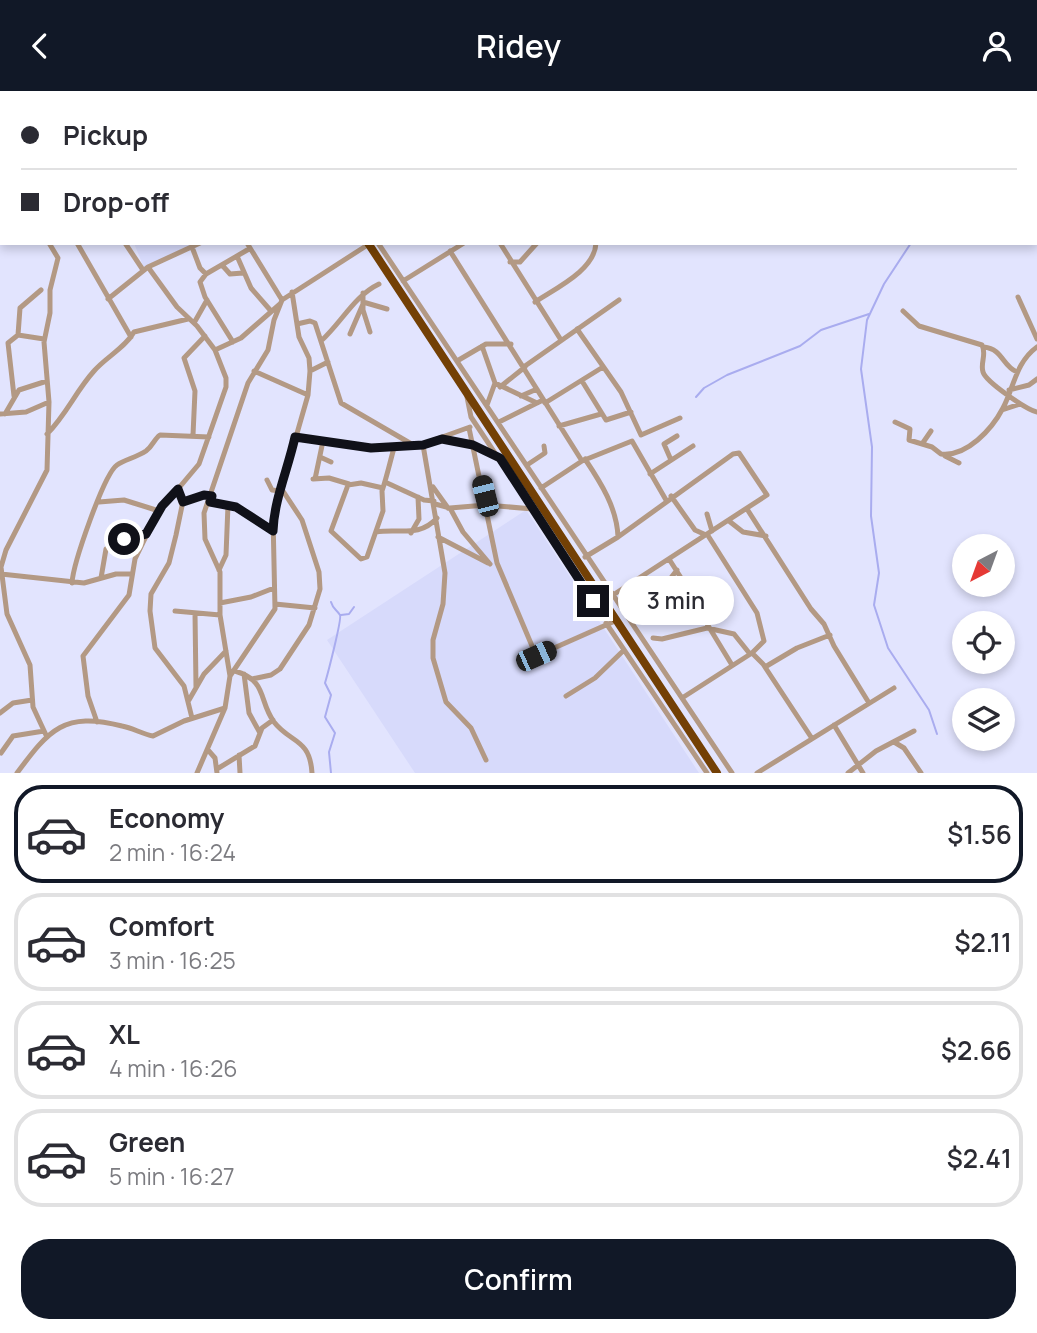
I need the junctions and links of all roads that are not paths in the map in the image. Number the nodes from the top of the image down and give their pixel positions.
1 (50, 245) edge
2 (78, 245) edge
3 (127, 245) edge
4 (196, 245) edge
5 (366, 245) edge
6 (369, 245) edge
7 (379, 245) edge
8 (460, 245) edge
9 (501, 245) edge
10 (535, 245) edge
11 (596, 245) edge
12 (248, 246) edge
13 (192, 247) junction
14 (450, 251) junction
15 (237, 256) junction
16 (510, 261) junction
17 (222, 264) junction
18 (146, 268) junction
19 (243, 273) junction
20 (206, 274) junction
21 (403, 281) junction
22 (379, 284) dead end
23 (41, 290) dead end
24 (292, 292) junction
25 (363, 293) junction
26 (406, 295) junction
27 (1018, 297) dead end
28 (108, 299) junction
29 (207, 300) junction
30 (619, 300) dead end
31 (281, 302) junction
32 (535, 302) junction
33 (363, 303) junction
34 (387, 309) dead end
35 (416, 310) junction
36 (271, 311) junction
37 (903, 311) dead end
38 (181, 312) junction
39 (188, 319) junction
40 (194, 323) junction
41 (166, 324) junction
42 (297, 324) junction
43 (577, 329) junction
44 (370, 332) dead end
45 (350, 334) dead end
46 (18, 335) junction
47 (205, 336) junction
48 (131, 337) junction
49 (44, 339) junction
50 (1037, 339) edge
51 (561, 340) junction
52 (321, 341) junction
53 (233, 342) junction
54 (511, 344) junction
55 (482, 346) junction
56 (984, 347) junction
57 (1037, 347) edge
58 (215, 350) junction
59 (457, 361) junction
60 (328, 362) junction
61 (525, 366) junction
62 (603, 367) junction
63 (254, 371) junction
64 (310, 371) junction
65 (1017, 373) junction
66 (1037, 380) edge
67 (47, 381) junction
68 (582, 381) junction
69 (498, 385) junction
70 (537, 389) junction
71 (1008, 391) junction
72 (308, 395) junction
73 (14, 396) junction
74 (521, 396) junction
75 (467, 397) junction
76 (49, 402) junction
77 (541, 402) junction
78 (1020, 404) junction
79 (487, 405) junction
80 (1002, 409) junction
81 (631, 412) junction
82 (1037, 412) edge
83 (2, 414) edge
84 (601, 414) junction
85 (680, 418) dead end
86 (499, 422) junction
87 (895, 422) dead end
88 (475, 423) junction
89 (559, 426) junction
90 (469, 428) junction
91 (931, 431) dead end
92 (47, 434) junction
93 (193, 435) junction
94 (641, 435) junction
95 (677, 436) dead end
96 (209, 437) junction
97 (295, 437) junction
98 (442, 439) junction
99 (323, 441) junction
100 (633, 442) junction
101 (922, 443) junction
102 (423, 445) junction
103 (473, 445) junction
104 (415, 446) junction
105 (544, 446) dead end
106 (692, 446) dead end
107 (394, 447) junction
108 (942, 454) junction
109 (320, 457) junction
110 (500, 458) junction
111 (584, 460) junction
112 (670, 460) junction
113 (331, 462) dead end
114 (959, 463) dead end
115 (527, 465) junction
116 (650, 474) junction
117 (267, 480) dead end
118 (349, 484) junction
119 (384, 485) junction
120 (432, 485) junction
121 (541, 488) junction
122 (178, 489) junction
123 (280, 490) junction
124 (418, 497) junction
125 (669, 498) junction
126 (211, 499) junction
127 (99, 502) junction
128 (183, 502) junction
129 (435, 504) junction
130 (228, 505) junction
131 (486, 505) junction
132 (450, 509) junction
133 (533, 509) junction
134 (747, 509) junction
135 (159, 511) junction
136 (418, 511) junction
137 (707, 513) dead end
138 (419, 519) junction
139 (437, 519) junction
140 (729, 521) junction
141 (429, 526) junction
142 (273, 531) junction
143 (376, 532) junction
144 (411, 533) junction
145 (146, 534) junction
146 (708, 534) junction
147 (766, 536) junction
148 (438, 537) junction
149 (618, 537) junction
150 (585, 557) junction
151 (669, 559) junction
152 (490, 563) junction
153 (498, 566) junction
154 (219, 570) junction
155 (677, 571) junction
156 (132, 573) junction
157 (1, 574) edge
158 (101, 578) junction
159 (72, 583) junction
160 (274, 588) junction
161 (613, 595) junction
162 (690, 596) junction
163 (593, 601) dead end
164 (220, 603) junction
165 (275, 604) junction
166 (315, 608) junction
167 (700, 610) junction
168 (175, 611) dead end
169 (195, 613) junction
170 (219, 615) junction
171 (706, 617) dead end
172 (610, 622) junction
173 (707, 628) junction
174 (830, 635) junction
175 (653, 638) dead end
176 (226, 651) junction
177 (623, 651) junction
178 (751, 654) junction
179 (732, 665) junction
180 (765, 667) junction
181 (235, 671) junction
182 (244, 674) junction
183 (230, 676) junction
184 (252, 679) junction
185 (196, 687) junction
186 (894, 688) dead end
187 (566, 696) dead end
188 (682, 698) junction
189 (32, 700) junction
190 (189, 700) junction
191 (869, 703) junction
192 (225, 708) junction
193 (0, 713) edge
194 (192, 718) junction
195 (273, 720) junction
196 (97, 722) junction
197 (834, 725) junction
198 (914, 731) dead end
199 (45, 733) junction
200 (260, 733) junction
201 (811, 737) junction
202 (894, 742) junction
203 (208, 750) junction
204 (1, 753) edge
205 (239, 755) junction
206 (486, 760) dead end
207 (857, 766) junction
208 (217, 771) edge
209 (17, 773) edge
210 (197, 773) edge
211 (240, 773) edge
212 (312, 773) edge
213 (707, 773) edge
214 (717, 773) edge
215 (732, 773) edge
216 (757, 773) edge
217 (848, 773) edge
218 (863, 773) edge
219 (920, 773) edge

1 - 49 street
2 - 28 street
3 - 18 street
4 - 13 street
5 - 24 street
6 - 26 highway
7 - 21 street
8 - 14 street
9 - 16 street
10 - 16 street
11 - 32 street
12 - 15 street
12 - 31 street
13 - 18 street
13 - 20 street
14 - 21 street
14 - 54 street
15 - 17 street
15 - 19 street
16 - 32 street
17 - 19 street
17 - 20 street
18 - 28 street
18 - 38 street
19 - 36 street
20 - 29 street
21 - 26 street
22 - 25 street
23 - 46 street
24 - 31 street
24 - 42 street
25 - 33 street
25 - 52 street
26 - 35 highway
27 - 50 street
28 - 48 street
29 - 40 street
29 - 53 street
30 - 43 street
31 - 36 street
31 - 63 street
32 - 51 street
33 - 34 street
33 - 44 street
33 - 45 street
35 - 59 street
35 - 75 highway
36 - 53 street
37 - 56 street
38 - 39 street
38 - 41 street
39 - 40 street
39 - 41 street
40 - 47 street
41 - 48 street
42 - 52 street
42 - 64 street
43 - 51 street
43 - 62 street
46 - 49 street
46 - 73 street
47 - 58 street
47 - 93 street
48 - 92 street
49 - 67 street
51 - 61 street
52 - 60 street
53 - 58 street
54 - 55 street
54 - 61 street
55 - 59 street
55 - 69 street
56 - 65 street
56 - 71 street
57 - 65 street
58 - 96 street
59 - 79 street
60 - 64 street
60 - 104 street
61 - 69 street
61 - 70 street
62 - 68 street
62 - 81 street
63 - 72 street
63 - 126 street
64 - 72 street
65 - 71 street
66 - 71 street
67 - 73 street
67 - 76 street
68 - 77 street
68 - 84 street
69 - 74 street
69 - 79 street
70 - 74 street
70 - 77 street
71 - 78 street
71 - 80 street
72 - 97 street
73 - 83 street
74 - 77 street
75 - 88 street
75 - 172 highway
76 - 83 street
76 - 92 street
77 - 86 street
77 - 89 street
78 - 80 street
78 - 82 street
79 - 86 street
80 - 108 street
81 - 84 street
81 - 94 street
84 - 89 street
85 - 94 street
86 - 115 street
87 - 101 street
88 - 90 street
88 - 110 street
89 - 111 street
90 - 98 street
90 - 103 street
91 - 101 street
92 - 157 street
93 - 96 street
93 - 127 street
94 - 100 street
95 - 112 street
96 - 122 street
97 - 99 street
97 - 123 street
98 - 102 street
98 - 103 street
99 - 107 street
99 - 109 street
100 - 111 street
100 - 116 street
101 - 108 street
102 - 104 street
102 - 120 street
103 - 110 street
103 - 131 street
104 - 107 street
105 - 115 street
106 - 112 street
107 - 119 street
108 - 114 street
109 - 113 street
109 - 118 street
110 - 133 street
111 - 121 street
111 - 149 street
112 - 116 street
115 - 121 street
116 - 125 street
117 - 123 street
118 - 119 street
118 - 143 street
119 - 124 street
119 - 143 street
120 - 129 street
120 - 132 street
121 - 150 street
122 - 128 street
122 - 135 street
123 - 142 street
123 - 166 street
124 - 129 street
124 - 136 street
125 - 134 street
125 - 146 street
125 - 149 street
126 - 128 street
126 - 130 street
126 - 154 street
127 - 135 street
127 - 159 street
128 - 190 street
129 - 132 street
129 - 136 street
129 - 139 street
130 - 142 street
130 - 154 street
131 - 132 street
131 - 133 street
131 - 153 street
132 - 139 street
132 - 152 street
133 - 163 street
134 - 140 street
134 - 147 street
135 - 145 street
136 - 138 street
137 - 146 street
138 - 141 street
138 - 144 street
139 - 141 street
139 - 148 street
140 - 146 street
140 - 147 street
141 - 144 street
142 - 160 street
143 - 144 street
145 - 156 street
145 - 158 street
146 - 151 street
146 - 178 street
147 - 174 street
148 - 152 street
148 - 206 street
149 - 150 street
150 - 161 street
151 - 155 street
151 - 161 street
152 - 153 street
153 - 172 street
154 - 164 street
155 - 162 street
155 - 162 street
156 - 158 street
156 - 196 street
157 - 159 street
157 - 189 street
158 - 159 street
160 - 164 street
160 - 165 street
161 - 188 street
162 - 167 street
164 - 170 street
165 - 166 street
165 - 181 street
166 - 184 street
167 - 171 street
167 - 173 street
168 - 169 street
169 - 170 street
169 - 185 street
170 - 176 street
172 - 177 street
172 - 214 highway
173 - 175 street
173 - 178 street
173 - 179 street
174 - 180 street
174 - 191 street
176 - 183 street
176 - 185 street
177 - 187 street
177 - 213 street
178 - 179 street
178 - 180 street
179 - 188 street
180 - 201 street
181 - 182 street
181 - 183 street
182 - 184 street
182 - 200 street
183 - 192 street
184 - 195 street
185 - 190 street
186 - 191 street
188 - 215 street
189 - 193 street
189 - 199 street
190 - 194 street
191 - 197 street
192 - 194 street
192 - 203 street
194 - 196 street
195 - 200 street
195 - 212 street
196 - 199 street
197 - 201 street
197 - 207 street
198 - 202 street
199 - 204 street
199 - 209 street
200 - 205 street
201 - 216 street
202 - 207 street
202 - 219 street
203 - 208 street
203 - 210 street
205 - 208 street
205 - 211 street
207 - 217 street
207 - 218 street

